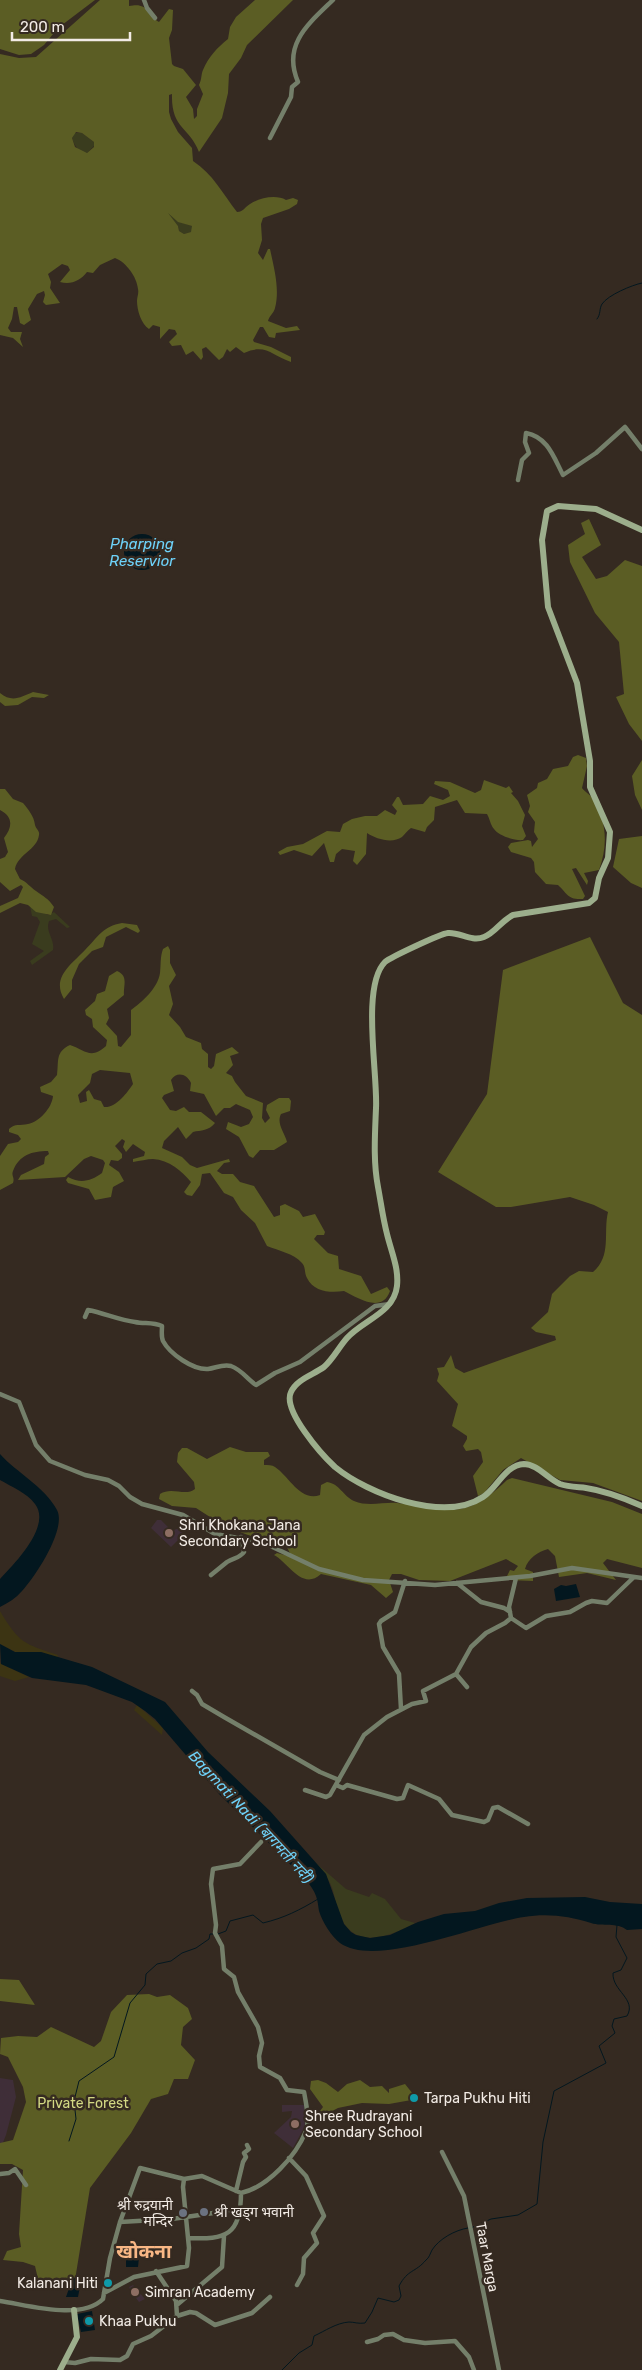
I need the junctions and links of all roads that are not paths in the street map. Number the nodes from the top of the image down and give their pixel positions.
1 (144, 0) edge
2 (333, 0) edge
3 (155, 18) dead end
4 (270, 138) dead end
5 (642, 449) edge
6 (518, 480) dead end
7 (642, 530) edge
8 (390, 1304) junction
9 (85, 1317) dead end
10 (0, 1394) edge
11 (642, 1506) edge
12 (241, 1537) junction
13 (211, 1575) dead end
14 (516, 1578) junction
15 (633, 1578) junction
16 (642, 1578) edge
17 (405, 1581) junction
18 (457, 1583) junction
19 (510, 1615) junction
20 (456, 1674) junction
21 (467, 1687) dead end
22 (192, 1690) dead end
23 (401, 1709) junction
24 (339, 1780) junction
25 (336, 1785) junction
26 (305, 1790) dead end
27 (528, 1824) dead end
28 (261, 1842) dead end
29 (248, 2145) dead end
30 (442, 2152) dead end
31 (289, 2158) junction
32 (0, 2174) edge
33 (184, 2179) junction
34 (26, 2185) dead end
35 (236, 2191) junction
36 (241, 2194) junction
37 (241, 2209) junction
38 (186, 2217) junction
39 (120, 2222) junction
40 (224, 2236) junction
41 (188, 2238) junction
42 (156, 2271) junction
43 (297, 2285) dead end
44 (104, 2293) junction
45 (270, 2297) dead end
46 (0, 2302) edge
47 (178, 2304) junction
48 (74, 2310) junction
49 (177, 2316) junction
50 (367, 2342) dead end
51 (64, 2362) junction
52 (60, 2370) edge
53 (474, 2370) edge
54 (499, 2370) edge

1 - 3 street
2 - 4 street
5 - 6 street
7 - 8 main road
8 - 9 street
8 - 11 main road
10 - 12 street
12 - 13 street
12 - 17 street
14 - 15 street
14 - 18 street
14 - 19 street
15 - 16 street
15 - 19 street
17 - 18 street
17 - 23 street
18 - 19 street
19 - 20 street
20 - 21 street
20 - 23 street
22 - 24 street
23 - 24 street
24 - 25 street
25 - 26 street
25 - 27 street
28 - 31 street
29 - 35 street
30 - 54 street, Taar Marga
31 - 36 street
31 - 43 street
32 - 34 street
33 - 35 street
33 - 38 street
33 - 39 street
35 - 36 street
36 - 37 street
37 - 38 street
37 - 40 street
38 - 39 street
38 - 41 street
39 - 44 street
40 - 41 street
40 - 47 street
41 - 42 street
42 - 44 street
42 - 47 street
44 - 48 street
45 - 49 street
46 - 48 street
47 - 49 street
48 - 51 main road
49 - 51 street
50 - 53 street
51 - 52 main road

